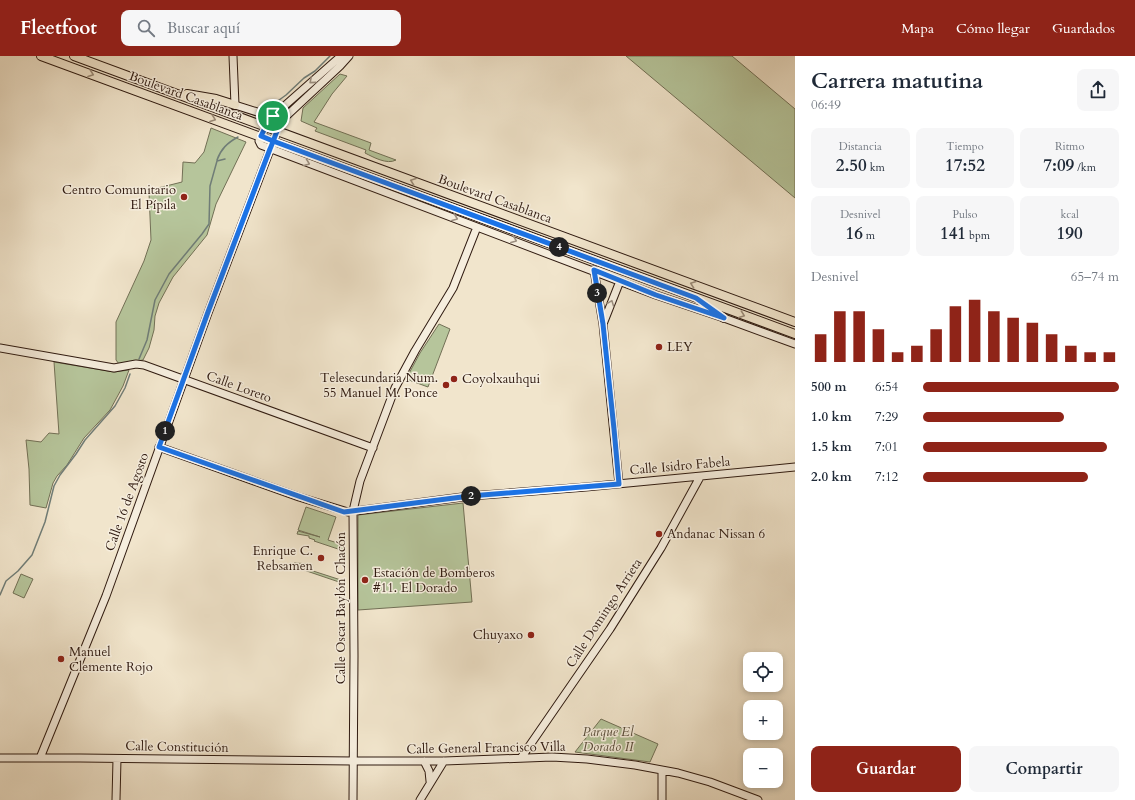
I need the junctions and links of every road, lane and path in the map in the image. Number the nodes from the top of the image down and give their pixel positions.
1 (42, 56) edge
2 (74, 56) edge
3 (233, 56) edge
4 (341, 56) edge
5 (349, 56) edge
6 (171, 92) junction
7 (235, 105) junction
8 (273, 116) junction
9 (281, 121) junction
10 (266, 126) junction
11 (277, 131) junction
12 (261, 136) junction
13 (273, 141) junction
14 (270, 149) junction
15 (477, 227) junction
16 (594, 270) junction
17 (620, 281) junction
18 (696, 298) junction
19 (724, 318) junction
20 (795, 322) edge
21 (603, 324) junction
22 (795, 334) edge
23 (795, 344) edge
24 (0, 348) edge
25 (183, 380) junction
26 (159, 447) junction
27 (373, 448) junction
28 (795, 467) edge
29 (700, 477) junction
30 (619, 484) junction
31 (353, 511) junction
32 (0, 758) edge
33 (40, 758) junction
34 (521, 758) junction
35 (117, 759) junction
36 (353, 761) junction
37 (424, 761) junction
38 (444, 761) junction
39 (662, 770) junction
40 (430, 782) junction
41 (116, 800) edge
42 (353, 800) edge
43 (420, 800) edge
44 (662, 800) edge
45 (758, 800) edge

1 -> 12 main road, Boulevard Casablanca
2 - 6 main road, Boulevard Casablanca
3 - 7 street
4 -> 8 street
5 - 9 street
6 - 7 main road
6 - 10 main road, Boulevard Casablanca
7 - 8 street
8 - 9 street
8 - 10 street
9 - 11 street, Calle 16 de Agosto
10 - 11 main road, Boulevard Casablanca
10 - 12 street
11 - 13 street, Calle 16 de Agosto
20 -> 11 main road, Boulevard Casablanca
12 - 13 main road, Boulevard Casablanca
12 - 14 street
13 - 14 street, Calle 16 de Agosto
13 - 18 main road, Boulevard Casablanca
14 -> 15 street
14 - 25 street, Calle 16 de Agosto
15 -> 16 street
15 - 27 street, Calle Oscar Baylón Chacón
16 - 17 street
16 - 21 street
17 - 19 street
21 -> 17 street
18 - 19 main road
18 -> 22 main road, Boulevard Casablanca
19 - 23 street
21 - 30 street
24 - 25 street, Calle Loreto
25 - 26 street, Calle 16 de Agosto
25 - 27 street, Calle Loreto
26 - 31 street, Calle Isidro Fabela
26 - 33 street, Calle 16 de Agosto
27 - 31 street, Calle Oscar Baylón Chacón
28 - 29 street, Calle Isidro Fabela
29 - 30 street, Calle Isidro Fabela
29 - 34 street, Calle Domingo Arrieta
30 - 31 street, Calle Isidro Fabela
31 - 36 street, Calle Oscar Baylón Chacón
32 - 33 street, Calle Constitución
33 - 35 street, Calle Constitución
34 - 38 street, Calle General Francisco Villa
34 - 39 street, Calle General Francisco Villa
35 - 36 street, Calle Constitución
35 - 41 street
36 - 37 street, Calle General Francisco Villa
36 - 42 street, Calle Oscar Baylón Chacón
37 - 38 street, Calle General Francisco Villa
37 - 40 street
38 - 40 street
39 - 44 street
39 - 45 street, Calle General Francisco Villa
40 - 43 street

